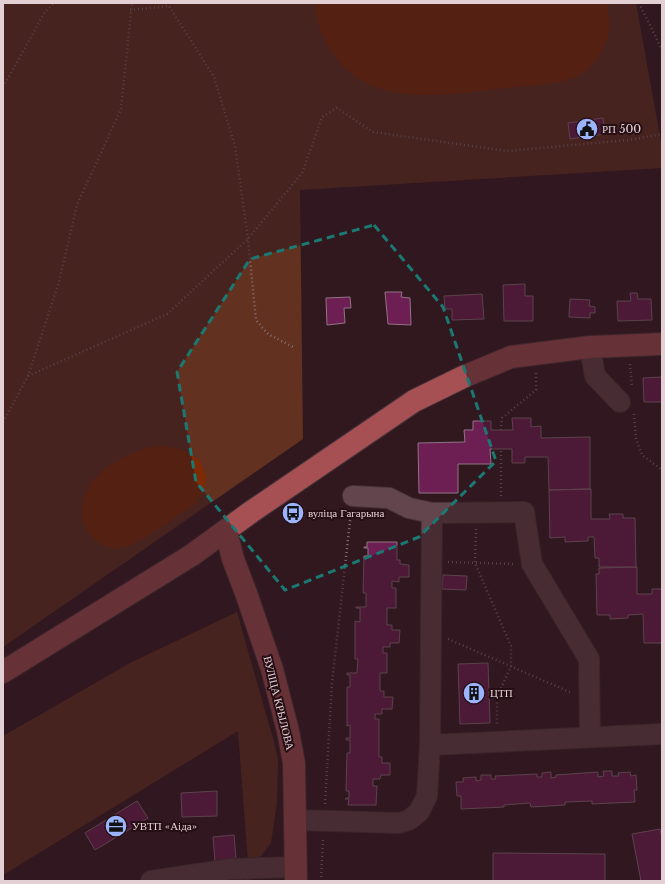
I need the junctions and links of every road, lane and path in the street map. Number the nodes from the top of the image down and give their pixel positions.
1 (54, 3) edge
2 (132, 3) edge
3 (639, 3) edge
4 (130, 10) junction
5 (662, 50) edge
6 (3, 87) edge
7 (662, 134) edge
8 (248, 239) junction
9 (662, 344) edge
10 (590, 347) junction
11 (295, 348) dead end
12 (629, 357) dead end
13 (536, 371) dead end
14 (28, 376) junction
15 (629, 402) junction
16 (3, 422) edge
17 (501, 430) dead end
18 (501, 449) dead end
19 (662, 470) edge
20 (353, 496) joint
21 (476, 512) junction
22 (500, 512) junction
23 (432, 513) junction
24 (226, 531) junction
25 (431, 562) junction
26 (475, 563) junction
27 (532, 564) junction
28 (431, 631) junction
29 (511, 666) junction
30 (3, 672) edge
31 (590, 701) junction
32 (662, 734) edge
33 (590, 737) junction
34 (497, 742) junction
35 (430, 745) junction
36 (296, 820) junction
37 (324, 821) junction
38 (296, 874) edge
39 (151, 881) edge
40 (321, 881) edge

1 - 6 path
2 - 4 path
3 - 5 path
4 - 8 path
4 - 14 path
7 - 8 path
8 - 11 path
8 - 14 path
9 - 10 main road
10 - 15 lane
10 - 24 main road
12 - 15 path
13 - 17 path
14 - 16 path
15 - 19 path
18 - 22 path
20 - 23 lane
20 - 37 path
21 - 22 lane
21 - 23 lane
21 - 26 path
22 - 27 lane
23 - 25 lane
24 - 30 main road
24 - 36 main road, ВУЛІЦА КРЫЛОВА
25 - 26 path
25 - 28 lane
26 - 27 path
26 - 29 path
27 - 31 lane
28 - 29 path
28 - 35 lane
29 - 31 path
29 - 34 path
31 - 33 lane
32 - 33 lane
33 - 34 lane
34 - 35 lane
35 - 37 lane
36 - 37 lane
36 - 38 main road, ВУЛІЦА КРЫЛОВА
37 - 40 path
38 - 39 lane

